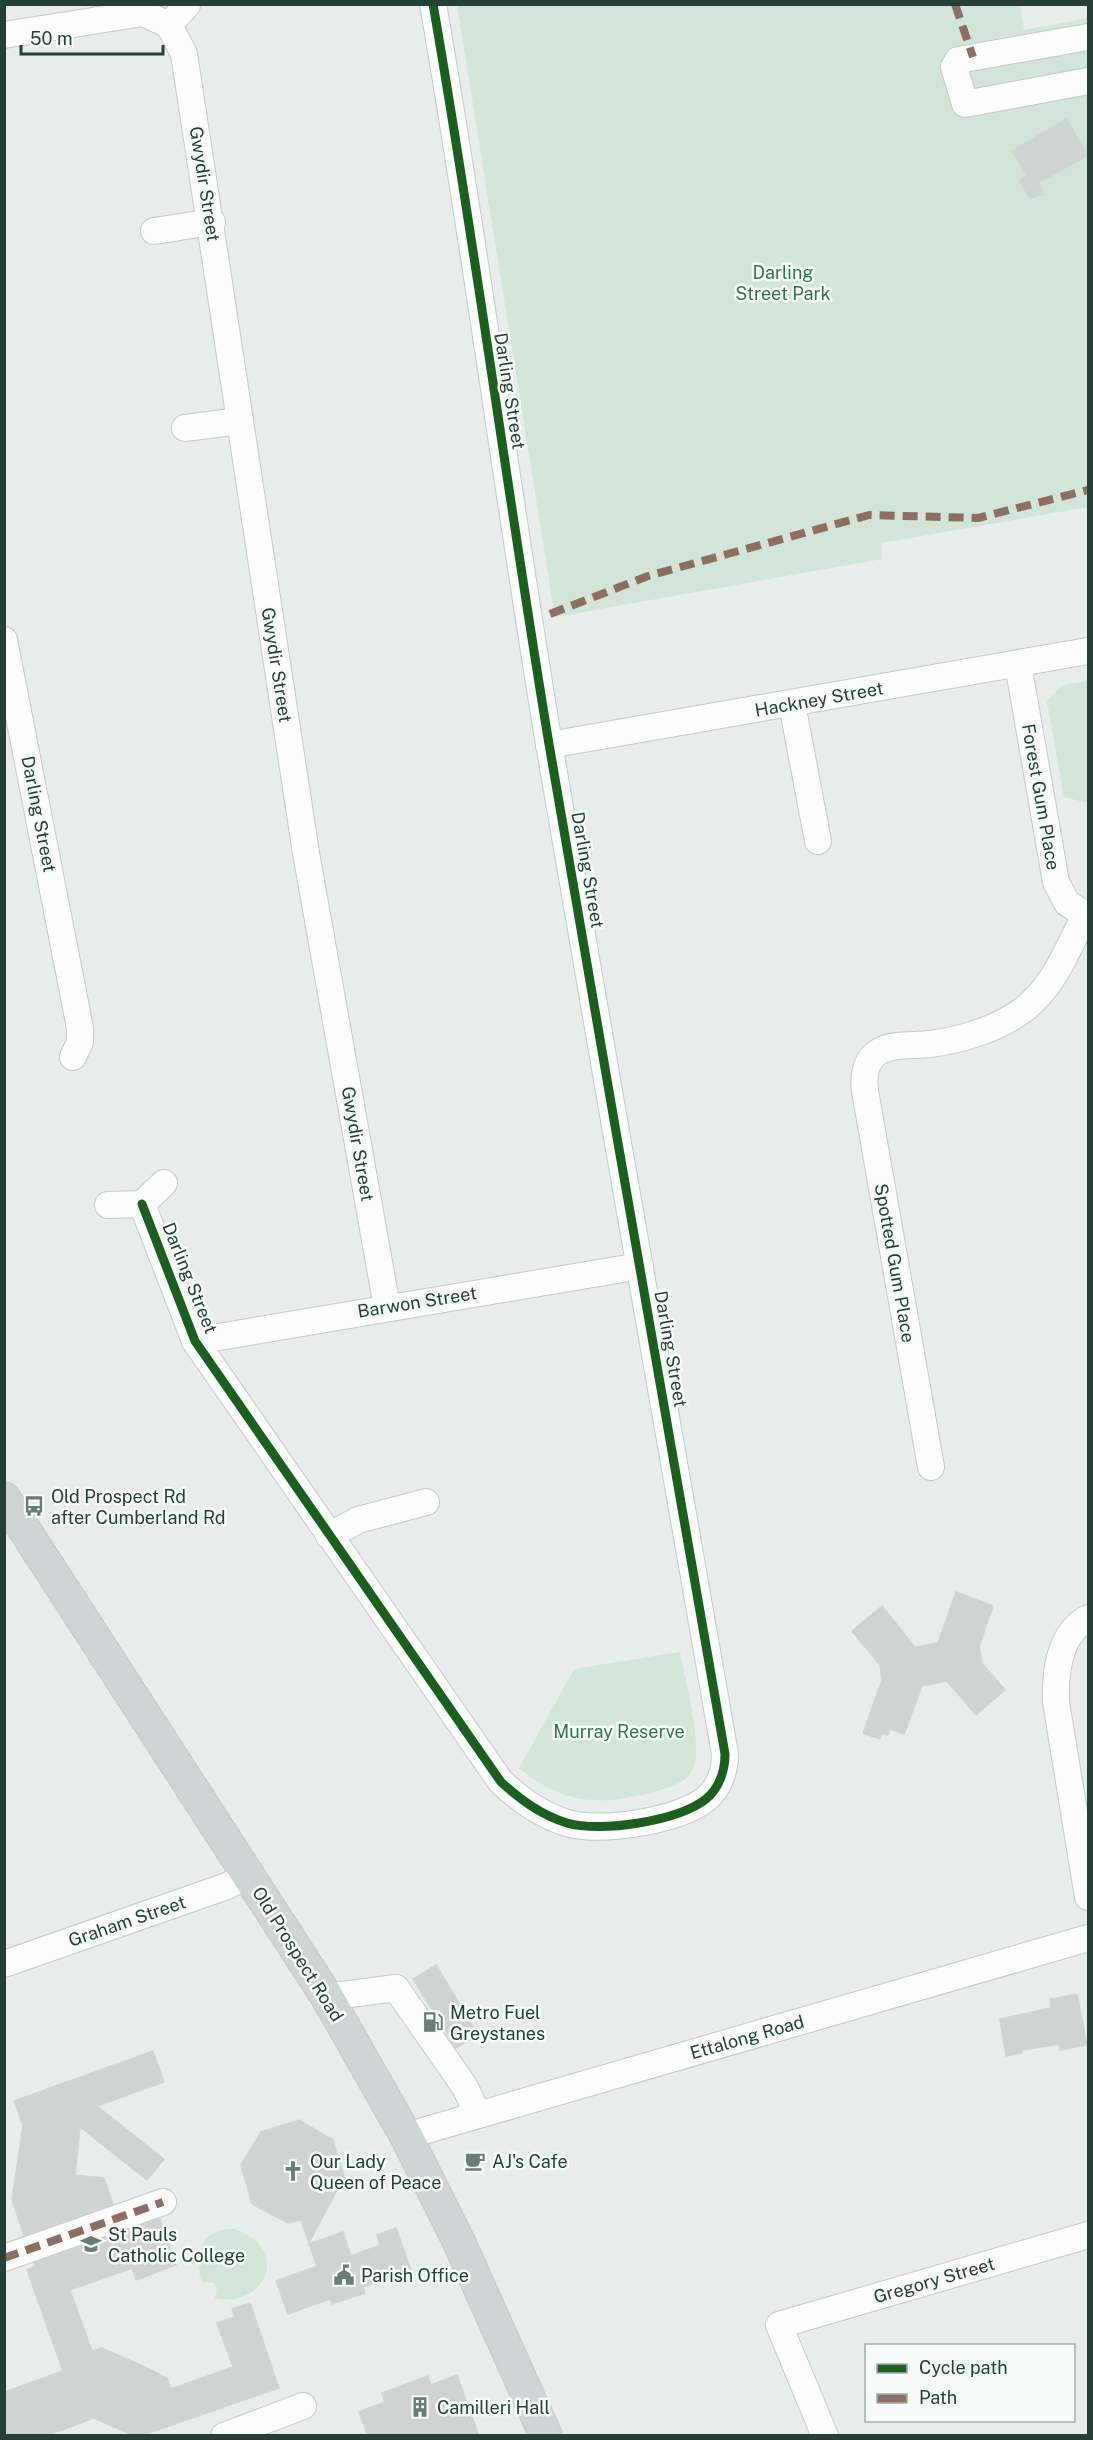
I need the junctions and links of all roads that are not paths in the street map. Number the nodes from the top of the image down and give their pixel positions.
1 (433, 4) edge
2 (187, 5) edge
3 (169, 25) junction
4 (4, 34) edge
5 (1089, 37) edge
6 (1089, 81) edge
7 (212, 222) junction
8 (154, 231) dead end
9 (240, 421) junction
10 (185, 428) dead end
11 (4, 640) edge
12 (1089, 651) edge
13 (1018, 664) junction
14 (8, 671) edge
15 (792, 704) junction
16 (549, 745) junction
17 (818, 842) dead end
18 (1087, 916) edge
19 (73, 1057) dead end
20 (164, 1183) dead end
21 (142, 1204) junction
22 (108, 1205) dead end
23 (640, 1266) junction
24 (387, 1307) junction
25 (195, 1341) junction
26 (931, 1467) dead end
27 (4, 1498) edge
28 (426, 1502) dead end
29 (329, 1536) junction
30 (1089, 1618) edge
31 (248, 1875) junction
32 (1089, 1897) edge
33 (1089, 1938) edge
34 (4, 1964) edge
35 (327, 1997) junction
36 (478, 2115) junction
37 (406, 2136) junction
38 (164, 2202) dead end
39 (1089, 2235) edge
40 (6, 2254) edge
41 (303, 2406) dead end
42 (224, 2436) edge
43 (546, 2436) edge
44 (825, 2436) edge

1 - 16 street, Darling Street
2 - 3 street
3 - 4 street
3 - 7 street, Gwydir Street
5 - 6 street
7 - 8 street
7 - 9 street, Gwydir Street
9 - 10 street
9 - 24 street, Gwydir Street
11 - 14 street, Darling Street
12 - 13 street, Hackney Street
13 - 15 street, Hackney Street
13 - 18 street, Forest Gum Place
14 - 19 street, Darling Street
15 - 16 street, Hackney Street
15 - 17 street
16 - 23 street, Darling Street
18 - 26 street, Spotted Gum Place
20 - 21 street
21 - 22 street
21 - 25 street, Darling Street
23 - 24 street, Barwon Street
23 - 29 street, Darling Street
24 - 25 street, Barwon Street
25 - 29 street, Darling Street
27 - 31 main road, Old Prospect Road
28 - 29 street
30 - 32 street
31 - 34 street, Graham Street
31 - 35 main road, Old Prospect Road
33 - 36 street, Ettalong Road
35 - 36 street
35 - 37 main road, Old Prospect Road
36 - 37 street, Ettalong Road
37 - 43 main road, Old Prospect Road
38 - 40 street
39 - 44 street, Gregory Street
41 - 42 street

